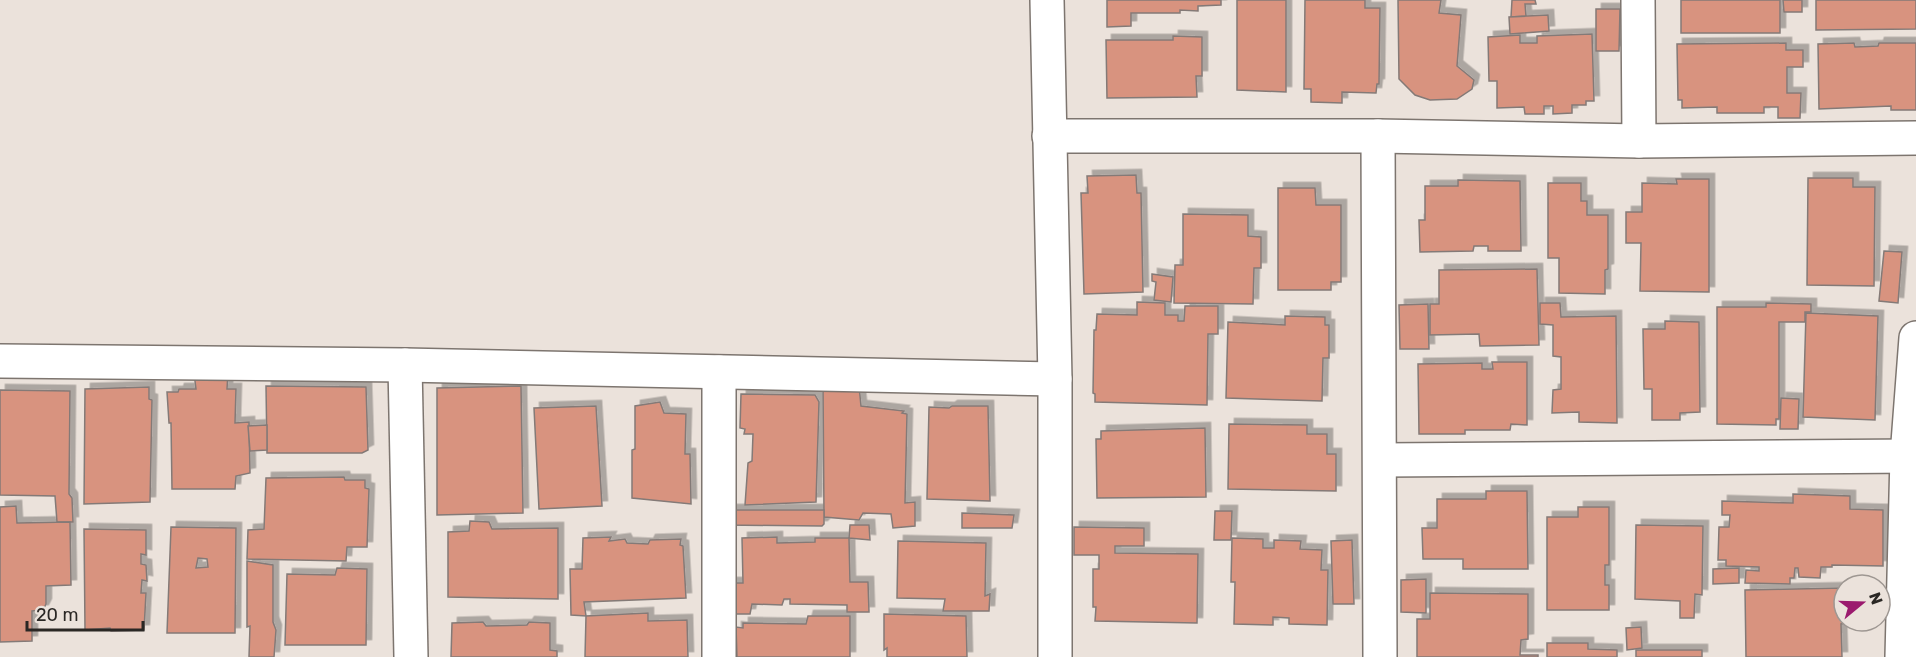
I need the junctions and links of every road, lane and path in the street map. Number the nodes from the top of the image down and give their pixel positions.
1 (1047, 0) edge
2 (1638, 0) edge
3 (1049, 136) junction
4 (1378, 136) junction
5 (1916, 138) edge
6 (1639, 141) junction
7 (1916, 338) edge
8 (0, 361) edge
9 (405, 365) junction
10 (719, 372) junction
11 (1054, 379) junction
12 (1911, 456) edge
13 (1381, 460) junction
14 (411, 657) edge
15 (719, 657) edge
16 (1055, 657) edge
17 (1380, 657) edge
18 (1902, 657) edge

1 - 3 street
2 - 6 street
3 - 4 street
3 - 11 street
4 - 6 street
4 - 13 street
5 - 6 street
7 - 12 street
8 - 9 street
9 - 10 street
9 - 14 street
10 - 11 street
10 - 15 street
11 - 16 street
12 - 13 street
12 - 18 street
13 - 17 street

